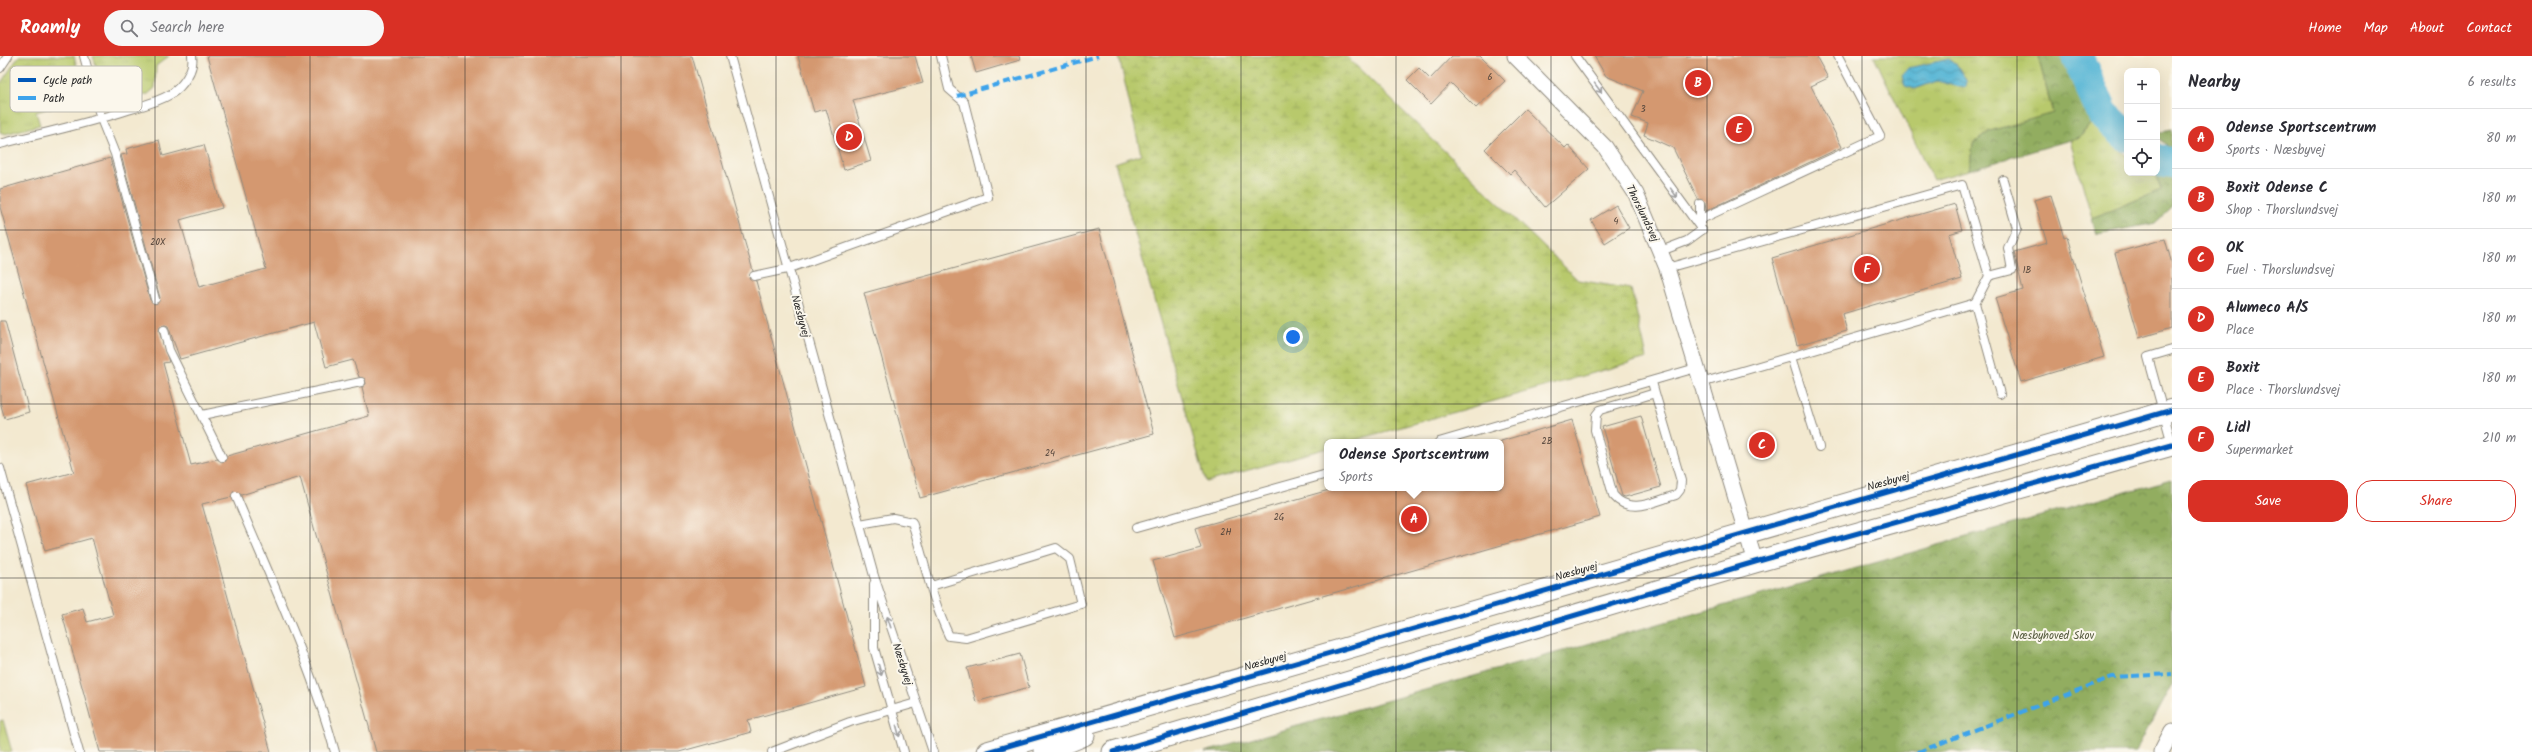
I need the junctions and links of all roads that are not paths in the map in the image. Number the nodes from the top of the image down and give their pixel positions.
1 (8, 56) edge
2 (84, 56) edge
3 (192, 56) edge
4 (730, 56) edge
5 (941, 56) edge
6 (1515, 56) edge
7 (1575, 56) edge
8 (1838, 56) edge
9 (87, 66) edge
10 (0, 68) edge
11 (142, 106) edge
12 (99, 112) edge
13 (123, 112) edge
14 (101, 119) junction
15 (0, 144) edge
16 (2003, 180) dead end
17 (1700, 204) dead end
18 (1699, 220) junction
19 (1702, 230) junction
20 (1661, 251) junction
21 (1667, 268) junction
22 (787, 269) junction
23 (754, 276) dead end
24 (1989, 276) junction
25 (155, 299) dead end
26 (1975, 303) junction
27 (164, 330) dead end
28 (2172, 350) edge
29 (1791, 357) junction
30 (1696, 368) junction
31 (361, 382) dead end
32 (1652, 382) junction
33 (1701, 383) junction
34 (1655, 393) junction
35 (2000, 394) dead end
36 (2167, 412) edge
37 (202, 415) junction
38 (1450, 439) edge
39 (2172, 444) edge
40 (1819, 447) dead end
41 (222, 457) dead end
42 (0, 468) edge
43 (1324, 475) edge
44 (236, 496) dead end
45 (860, 524) junction
46 (1136, 528) dead end
47 (1746, 532) junction
48 (1755, 562) junction
49 (874, 576) junction
50 (931, 586) junction
51 (916, 703) junction
52 (1152, 704) junction
53 (892, 710) junction
54 (2172, 731) edge
55 (79, 752) edge
56 (335, 752) edge
57 (772, 752) edge
58 (904, 752) edge
59 (933, 752) edge
60 (987, 752) edge
61 (1044, 752) edge
62 (1113, 752) edge
63 (2161, 752) edge

1 - 10 lane
2 - 9 lane
3 - 11 lane
4 - 22 lane, Næsbyvej
5 - 22 lane
6 - 20 street, Thorslundsvej
7 -> 19 lane
8 - 18 lane
12 - 14 lane
13 - 14 lane
14 - 15 lane
14 - 25 lane
16 - 24 lane
17 - 18 lane
18 - 19 lane
19 - 20 lane
20 - 21 street, Thorslundsvej
21 - 24 lane
21 - 30 street, Thorslundsvej
22 - 23 lane
22 - 45 lane, Næsbyvej
24 - 26 lane
26 - 29 lane
26 - 35 lane
27 - 37 lane
28 - 36 lane
29 - 33 lane
29 - 40 lane
30 - 32 lane
30 - 33 street, Thorslundsvej
31 - 37 lane
32 - 34 lane
32 - 38 lane
33 - 47 street, Thorslundsvej
34 - 34 lane
36 - 39 lane
36 - 47 street, Næsbyvej
37 - 41 lane
39 - 48 street
42 - 55 lane
43 - 46 lane
44 - 56 lane
45 - 49 lane, Næsbyvej
45 - 50 lane
47 - 48 street, Thorslundsvej
47 - 52 street, Næsbyvej
48 - 62 street
51 -> 49 lane, Næsbyvej
49 -> 53 lane, Næsbyvej
50 - 50 lane
51 - 53 lane
51 - 59 lane, Næsbyvej
52 - 60 street, Næsbyvej
52 - 61 street
53 - 57 lane
53 -> 58 lane, Næsbyvej
54 - 63 street

